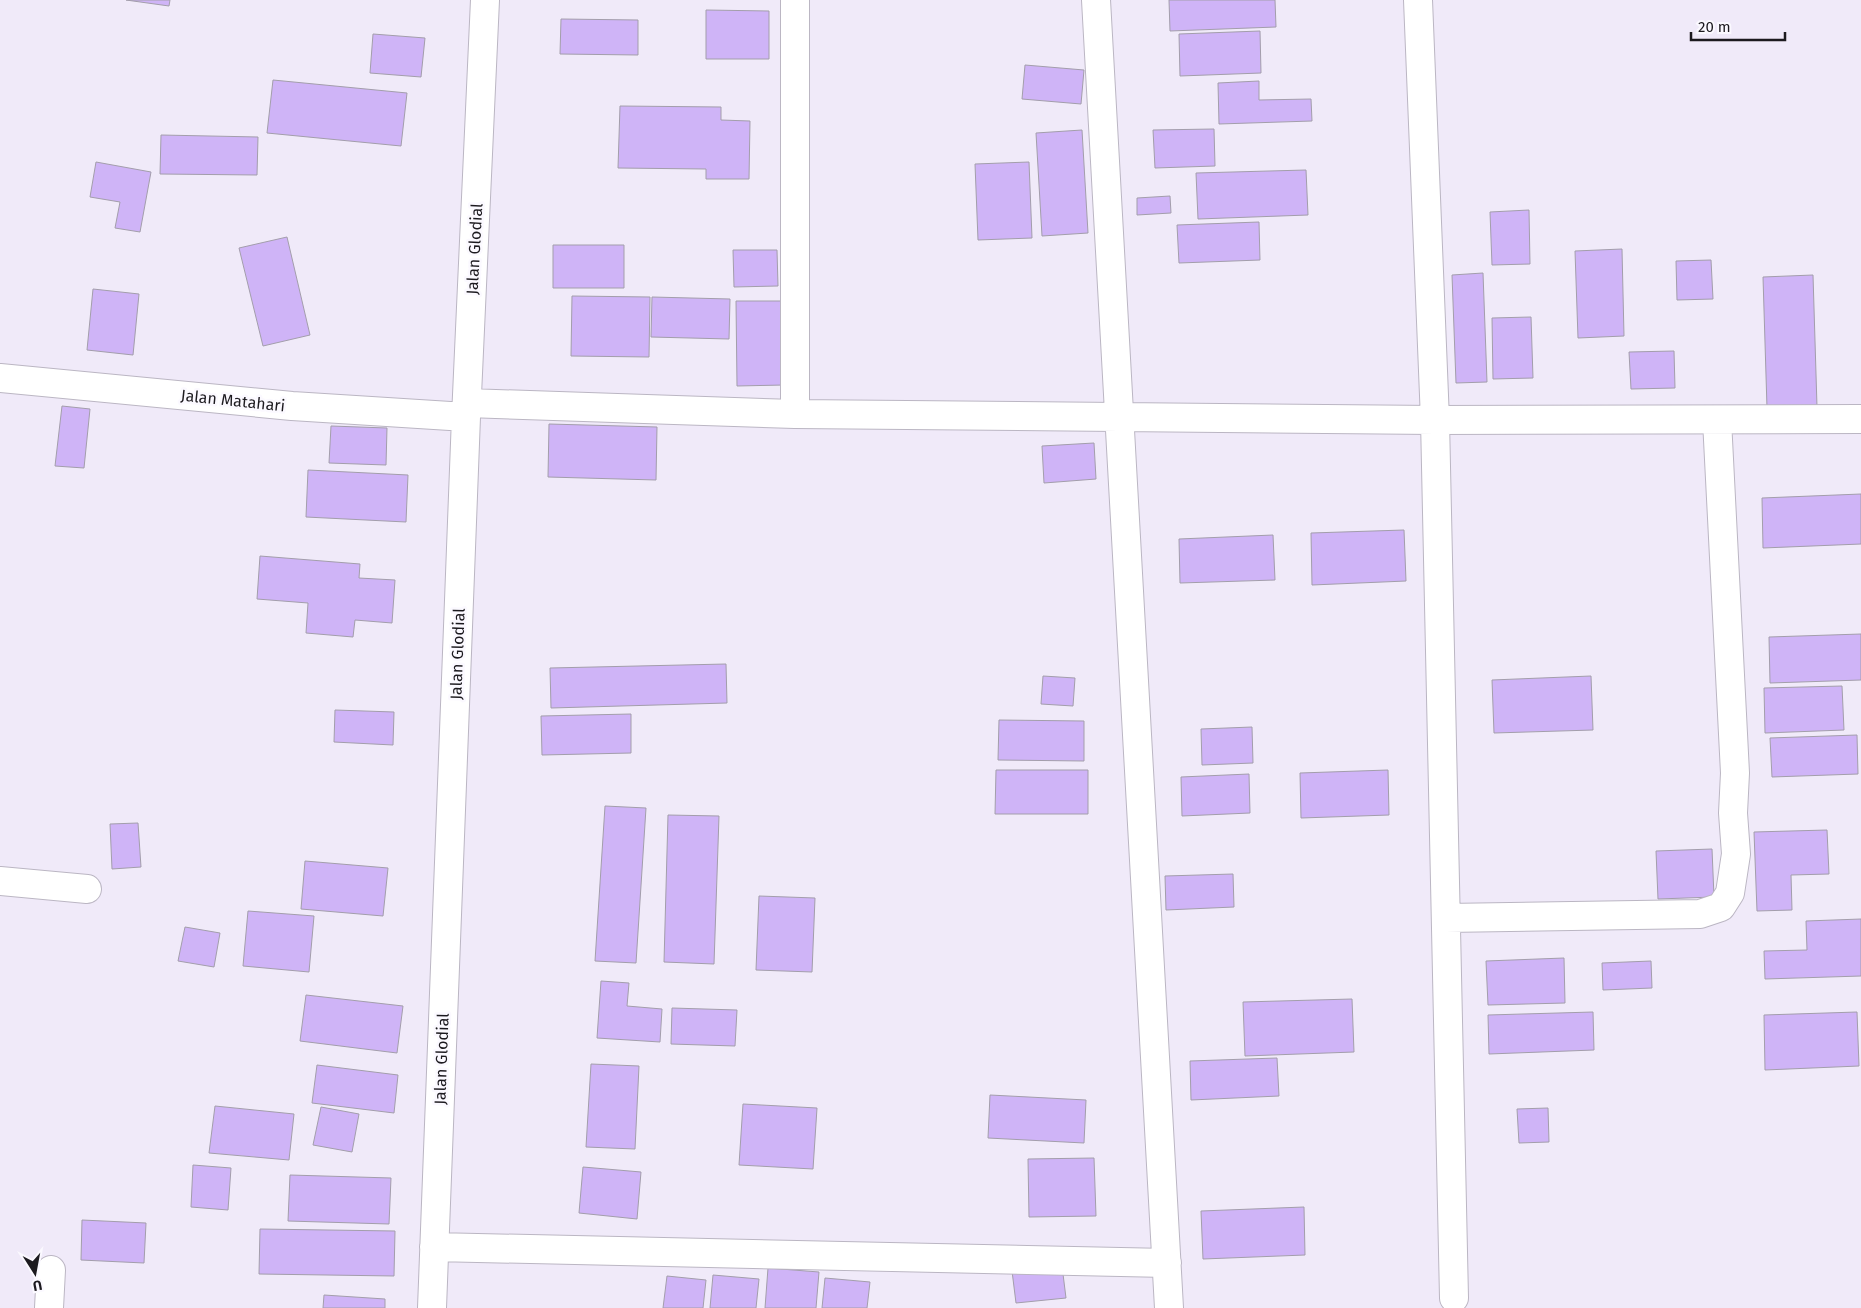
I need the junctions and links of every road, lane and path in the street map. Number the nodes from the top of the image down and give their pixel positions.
1 (485, 0) edge
2 (795, 0) edge
3 (1096, 0) edge
4 (1418, 0) edge
5 (0, 378) edge
6 (466, 410) junction
7 (795, 414) junction
8 (1120, 416) junction
9 (1861, 418) edge
10 (1436, 420) junction
11 (1718, 420) junction
12 (0, 881) edge
13 (87, 889) dead end
14 (1446, 918) junction
15 (434, 1247) junction
16 (1167, 1263) junction
17 (51, 1270) dead end
18 (1454, 1298) dead end
19 (50, 1308) edge
20 (432, 1308) edge
21 (1169, 1308) edge

1 - 6 street, Jalan Glodial
2 - 7 street
3 - 8 street
4 - 10 street
5 - 6 street, Jalan Matahari
6 - 7 street, Jalan Matahari
6 - 15 street, Jalan Glodial
7 - 8 street, Jalan Matahari
8 - 10 street, Jalan Matahari
8 - 16 street
9 - 11 street, Jalan Matahari
10 - 11 street, Jalan Matahari
10 - 14 street
11 - 14 street
12 - 13 street
14 - 18 street
15 - 16 street
15 - 20 street, Jalan Glodial
16 - 21 street
17 - 19 street

